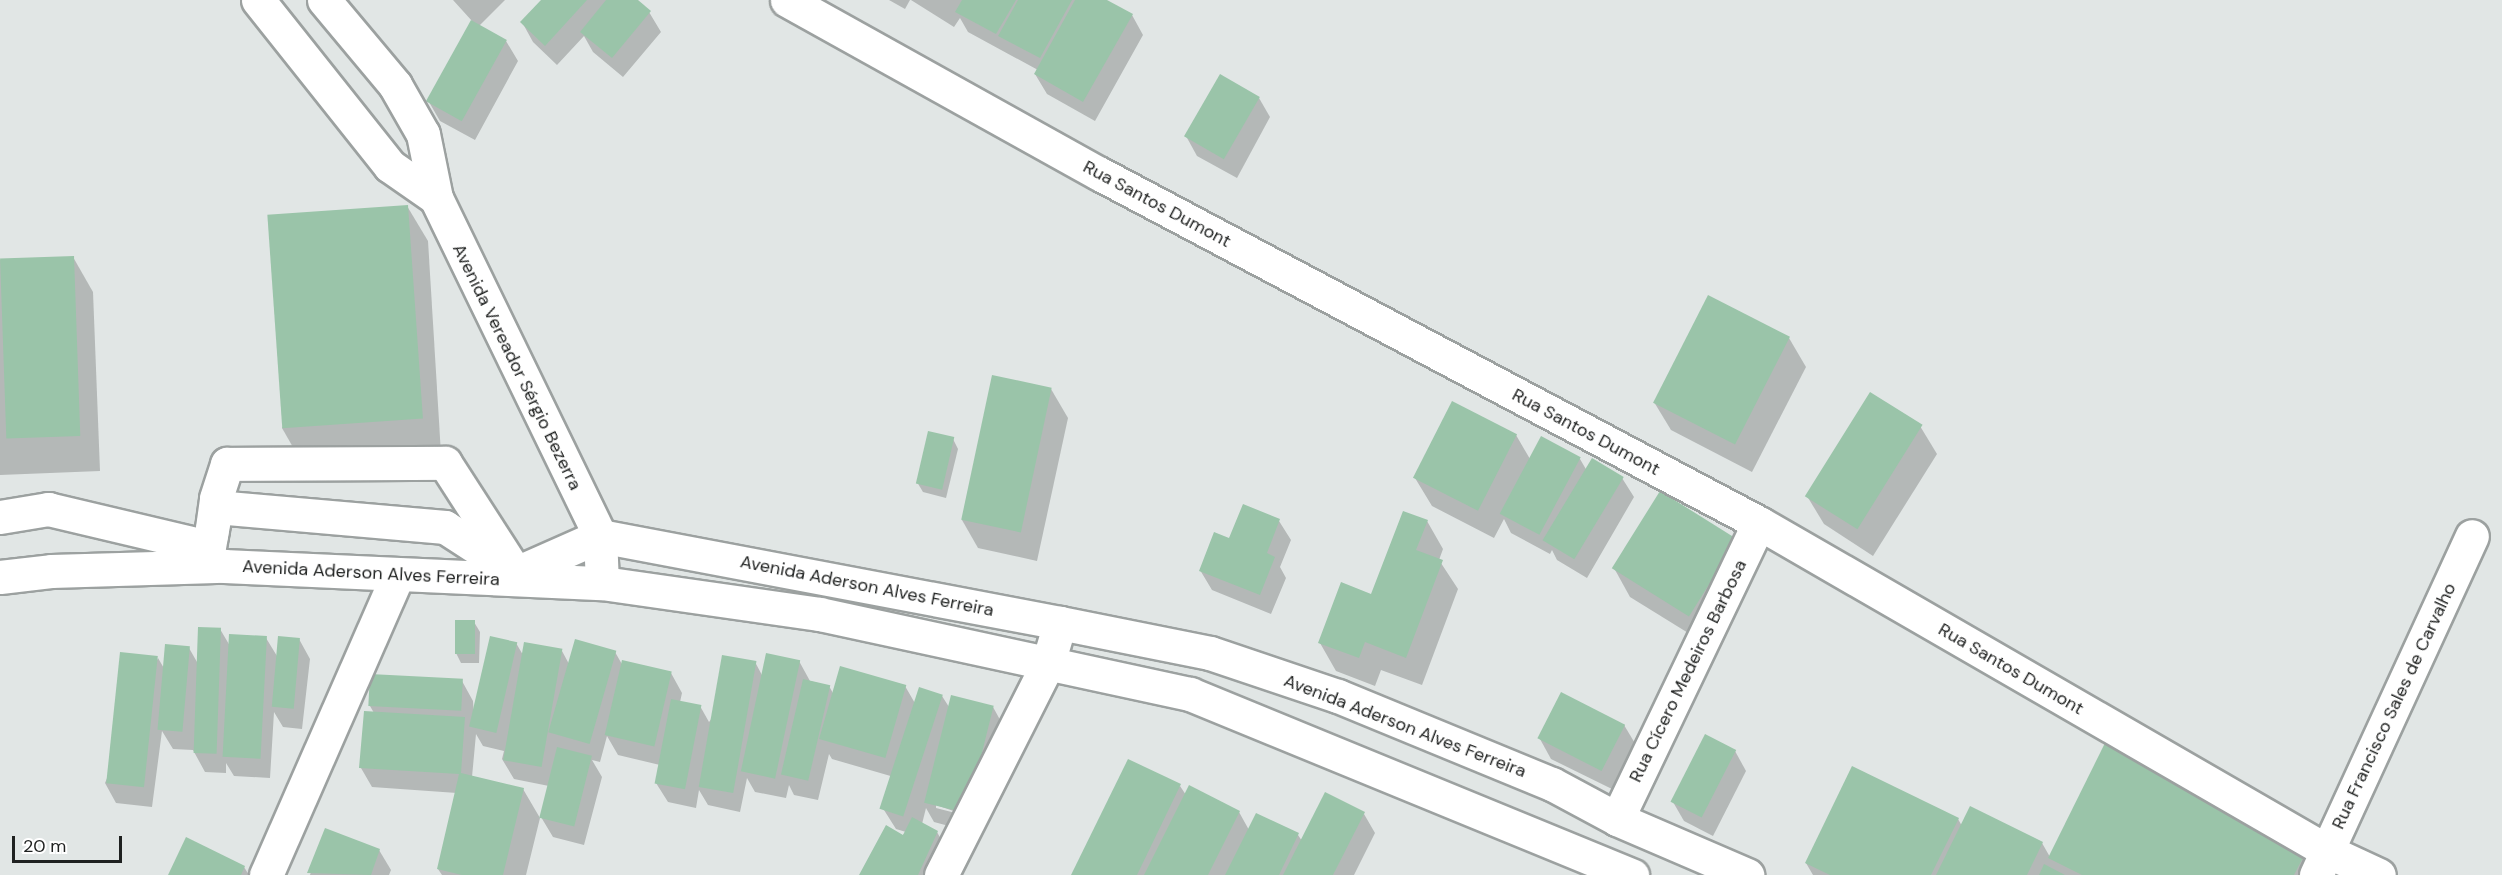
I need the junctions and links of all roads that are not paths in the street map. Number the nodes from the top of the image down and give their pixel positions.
1 (258, 0) edge
2 (324, 0) edge
3 (787, 0) edge
4 (436, 198) junction
5 (0, 517) edge
6 (1759, 523) junction
7 (600, 536) junction
8 (2472, 536) dead end
9 (209, 547) junction
10 (516, 573) junction
11 (398, 574) junction
12 (0, 577) edge
13 (602, 583) junction
14 (1060, 623) junction
15 (1048, 663) junction
16 (1617, 819) junction
17 (2321, 863) edge
18 (1611, 871) edge
19 (266, 875) edge
20 (940, 875) edge
21 (1747, 875) edge
22 (2379, 875) edge

1 - 4 street, Avenida Vereador Sérgio Bezerra
2 - 4 street, Avenida Vereador Sérgio Bezerra
3 - 6 street, Rua Santos Dumont
4 - 7 street, Avenida Vereador Sérgio Bezerra
5 - 9 street
6 - 16 street, Rua Cícero Medeiros Barbosa
6 - 17 street, Rua Santos Dumont
7 - 10 street, Avenida Aderson Alves Ferreira
7 - 13 street
7 - 14 street, Avenida Aderson Alves Ferreira
8 - 17 street, Rua Francisco Sales de Carvalho
9 - 10 street, Avenida Aderson Alves Ferreira
9 - 10 street
11 - 12 street, Avenida Aderson Alves Ferreira
11 - 13 street, Avenida Aderson Alves Ferreira
11 - 19 street
13 - 15 street, Avenida Aderson Alves Ferreira
14 - 15 street
14 - 16 street, Avenida Aderson Alves Ferreira
15 - 18 street, Avenida Aderson Alves Ferreira
15 - 20 street
16 - 21 street, Avenida Aderson Alves Ferreira
17 - 22 street, Rua Santos Dumont

